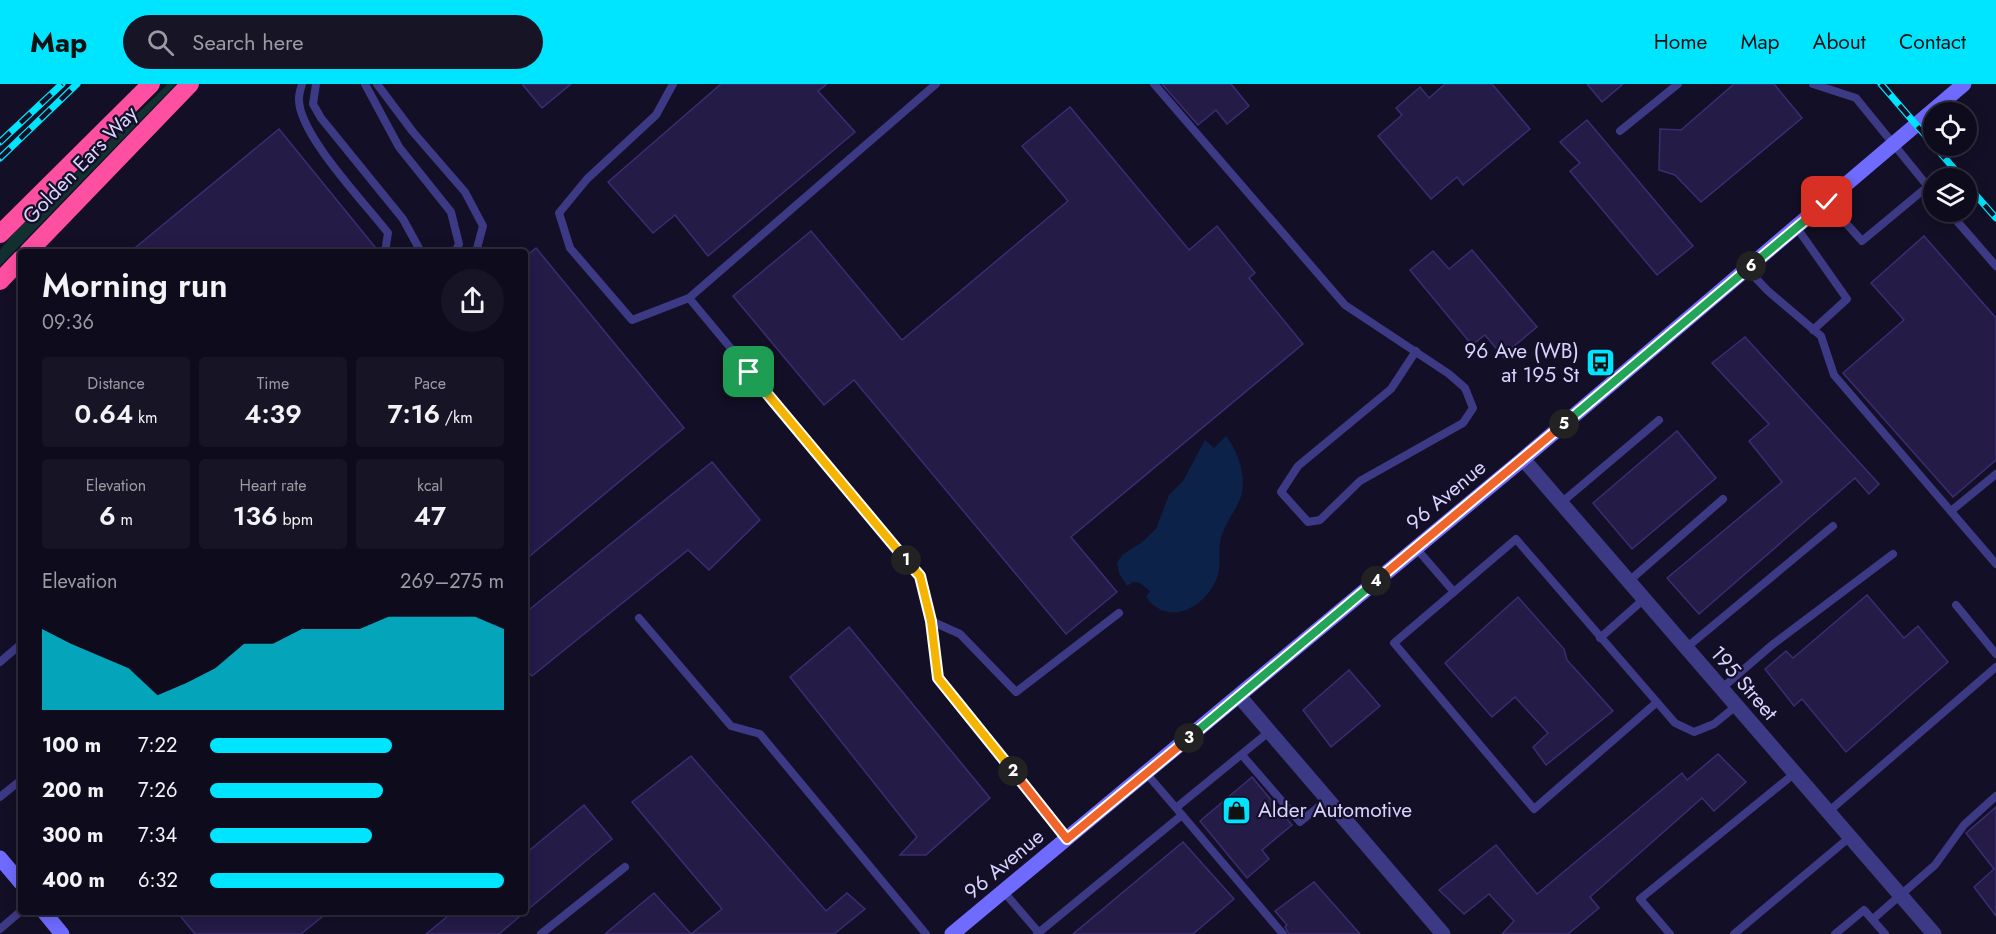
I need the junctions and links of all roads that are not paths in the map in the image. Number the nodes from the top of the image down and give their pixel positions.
1 (151, 84) edge
2 (190, 84) edge
3 (302, 84) edge
4 (316, 84) edge
5 (365, 84) edge
6 (377, 84) edge
7 (673, 84) edge
8 (936, 84) edge
9 (1154, 84) edge
10 (1678, 84) edge
11 (1813, 84) edge
12 (1964, 84) edge
13 (1620, 131) dead end
14 (1893, 144) junction
15 (1923, 182) edge
16 (1923, 190) edge
17 (1827, 202) junction
18 (1957, 222) edge
19 (1797, 228) junction
20 (0, 234) edge
21 (31, 249) edge
22 (385, 249) edge
23 (419, 249) edge
24 (456, 249) edge
25 (477, 249) edge
26 (18, 262) edge
27 (1996, 266) edge
28 (1748, 269) junction
29 (0, 281) edge
30 (689, 298) junction
31 (1813, 330) junction
32 (1416, 351) junction
33 (1659, 420) dead end
34 (1523, 459) junction
35 (1996, 474) edge
36 (1723, 499) dead end
37 (1562, 503) junction
38 (1951, 511) junction
39 (1833, 526) dead end
40 (1416, 548) junction
41 (1893, 554) dead end
42 (1996, 564) edge
43 (1629, 581) junction
44 (1454, 592) junction
45 (1644, 599) junction
46 (1956, 605) dead end
47 (1119, 613) dead end
48 (639, 618) dead end
49 (931, 621) junction
50 (1600, 638) junction
51 (18, 647) edge
52 (1686, 648) junction
53 (1996, 654) edge
54 (0, 662) edge
55 (1996, 667) edge
56 (1721, 688) junction
57 (1239, 696) junction
58 (1656, 703) junction
59 (1736, 706) junction
60 (1270, 732) junction
61 (1242, 754) junction
62 (1146, 773) junction
63 (1795, 773) junction
64 (18, 782) edge
65 (1996, 796) edge
66 (0, 797) edge
67 (1328, 799) junction
68 (1177, 807) junction
69 (1828, 812) junction
70 (1182, 815) junction
71 (1850, 837) junction
72 (1067, 839) junction
73 (0, 858) edge
74 (625, 867) dead end
75 (18, 880) edge
76 (1003, 891) junction
77 (1900, 895) junction
78 (18, 913) edge
79 (46, 915) edge
80 (1873, 919) junction
81 (0, 928) edge
82 (62, 934) edge
83 (541, 934) edge
84 (926, 934) edge
85 (952, 934) edge
86 (1039, 934) edge
87 (1283, 934) edge
88 (1443, 934) edge
89 (1670, 934) edge
90 (1734, 934) edge
91 (1835, 934) edge
92 (1885, 934) edge
93 (1934, 934) edge

1 - 20 highway, Golden Ears Way
2 - 21 highway, Golden Ears Way
3 - 22 lane
4 - 23 lane
5 - 24 lane
6 - 25 lane
7 - 30 lane
8 - 30 lane
9 - 32 lane
10 - 13 lane
11 - 14 lane
12 - 14 main road, 96 Avenue
14 - 15 lane
14 - 17 main road, 96 Avenue
16 - 17 lane
17 - 19 main road, 96 Avenue
18 - 27 lane
19 - 28 main road, 96 Avenue
19 - 31 lane
26 - 29 highway
28 - 31 lane
28 - 34 main road, 96 Avenue
30 - 49 lane
31 - 38 lane
32 - 32 lane
33 - 37 lane
34 - 37 street, 195 Street
34 - 40 main road, 96 Avenue
35 - 38 lane
36 - 43 lane
37 - 43 street, 195 Street
38 - 42 lane
39 - 52 lane
40 - 44 lane
40 - 57 main road, 96 Avenue
41 - 56 lane
43 - 45 street, 195 Street
44 - 50 lane
44 - 58 lane
45 - 50 lane
45 - 52 street, 195 Street
46 - 53 lane
47 - 49 lane
48 - 84 lane
49 - 72 lane
50 - 58 lane
51 - 54 lane
52 - 56 street, 195 Street
55 - 69 lane
56 - 59 street, 195 Street
57 - 60 street
57 - 62 main road, 96 Avenue
58 - 59 lane
59 - 63 street, 195 Street
60 - 61 lane
60 - 67 street
61 - 67 lane
61 - 68 lane
62 - 68 lane
62 - 72 main road, 96 Avenue
63 - 69 street, 195 Street
63 - 89 lane
64 - 66 lane
65 - 77 lane
67 - 88 street
68 - 70 lane
69 - 71 street, 195 Street
70 - 86 lane
70 - 87 lane
71 - 77 street, 195 Street
71 - 90 lane
72 - 76 main road, 96 Avenue
73 - 75 main road
74 - 83 lane
76 - 85 main road, 96 Avenue
76 - 86 lane
77 - 80 lane
77 - 93 street, 195 Street
78 - 81 lane
79 - 82 main road
80 - 91 lane
80 - 92 lane

